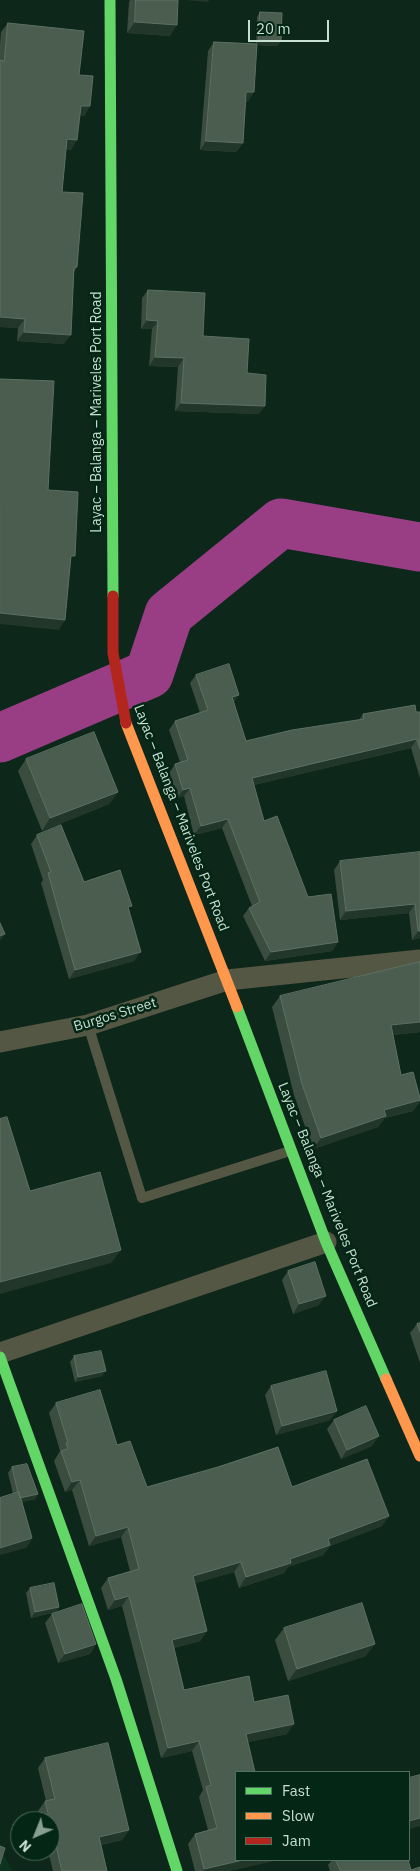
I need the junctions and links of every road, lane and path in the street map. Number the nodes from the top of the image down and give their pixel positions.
1 (110, 0) edge
2 (420, 960) edge
3 (227, 980) junction
4 (88, 1026) junction
5 (0, 1042) edge
6 (292, 1151) junction
7 (326, 1242) junction
8 (0, 1352) edge
9 (0, 1357) edge
10 (420, 1456) edge
11 (177, 1871) edge

1 - 3 main road, Layac – Balanga – Mariveles Port Road
2 - 3 street, Burgos Street
3 - 4 street, Burgos Street
3 - 6 main road, Layac – Balanga – Mariveles Port Road
4 - 5 street, Burgos Street
4 - 6 lane
6 - 7 main road, Layac – Balanga – Mariveles Port Road
7 - 8 street
7 - 10 main road, Layac – Balanga – Mariveles Port Road
9 - 11 main road

